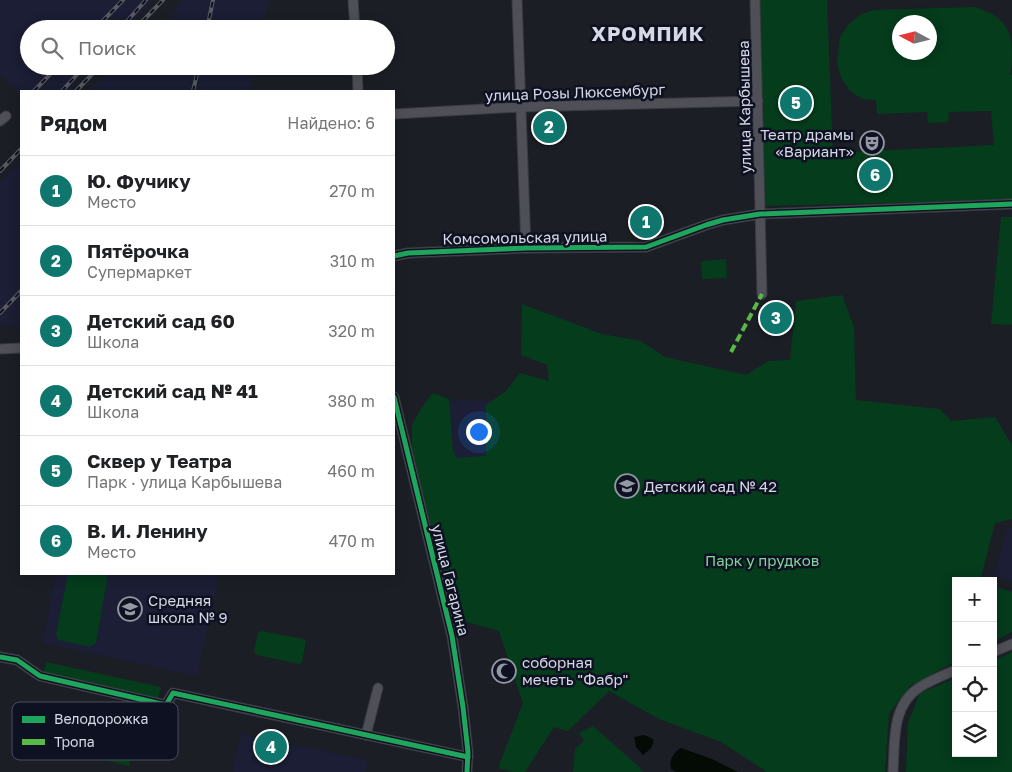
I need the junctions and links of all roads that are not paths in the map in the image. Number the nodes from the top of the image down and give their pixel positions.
1 (353, 0) edge
2 (517, 0) edge
3 (755, 0) edge
4 (354, 20) edge
5 (357, 75) edge
6 (358, 90) edge
7 (758, 102) junction
8 (521, 107) junction
9 (395, 114) edge
10 (1012, 204) edge
11 (760, 214) junction
12 (526, 248) junction
13 (395, 256) edge
14 (762, 294) dead end
15 (20, 348) edge
16 (0, 349) edge
17 (395, 401) edge
18 (1012, 644) edge
19 (997, 650) edge
20 (0, 657) edge
21 (952, 672) edge
22 (378, 688) dead end
23 (153, 702) edge
24 (168, 702) edge
25 (366, 735) junction
26 (468, 757) junction
27 (467, 772) edge
28 (893, 772) edge

1 - 4 street
2 - 8 street
3 - 7 street, улица Карбышева
5 - 6 street
7 - 8 street, улица Розы Люксембург
7 - 11 street, улица Карбышева
8 - 9 street, улица Розы Люксембург
8 - 12 street
10 - 11 street, Комсомольская улица
11 - 12 street, Комсомольская улица
11 - 14 street, улица Карбышева
12 - 13 street, Комсомольская улица
15 - 16 street
17 - 26 street, улица Гагарина
18 - 19 street
20 - 23 street
21 - 28 street
22 - 25 street
24 - 25 street
25 - 26 street
26 - 27 street, улица Гагарина

